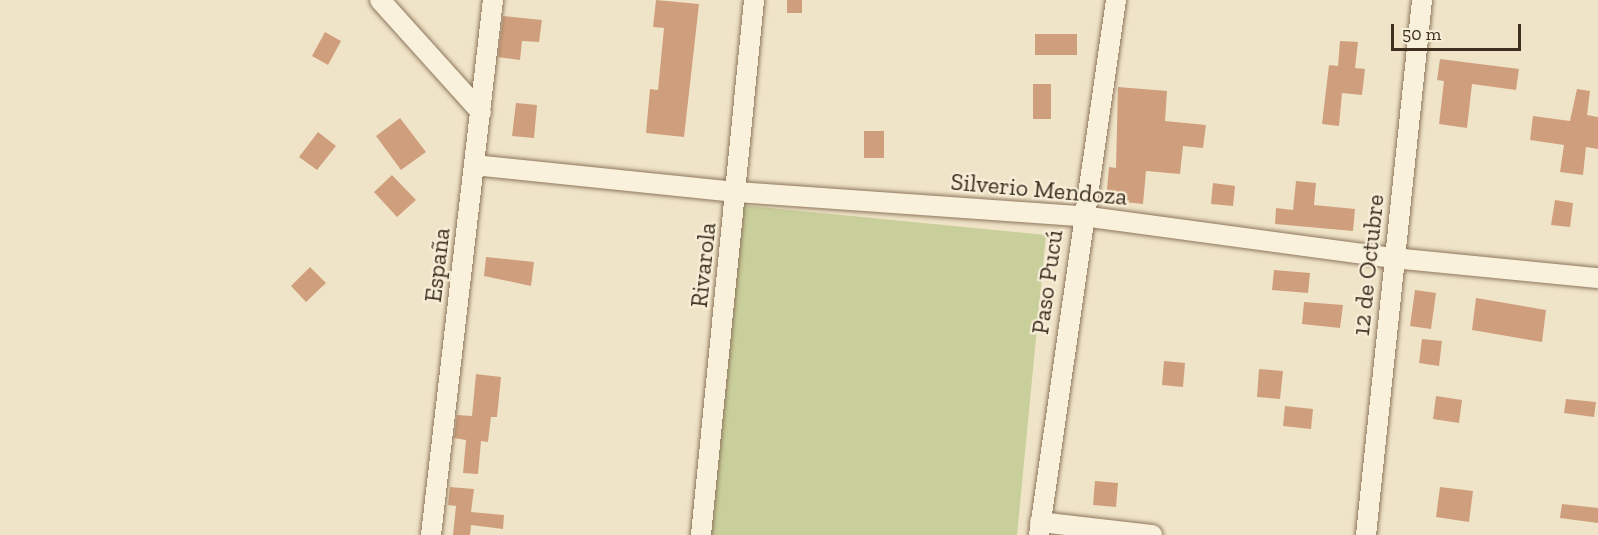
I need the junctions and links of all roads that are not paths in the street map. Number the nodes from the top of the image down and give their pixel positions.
1 (380, 0) edge
2 (493, 0) edge
3 (754, 0) edge
4 (1116, 0) edge
5 (1422, 0) edge
6 (481, 112) junction
7 (474, 165) junction
8 (736, 192) junction
9 (1082, 216) junction
10 (1394, 258) junction
11 (1598, 278) edge
12 (1040, 529) edge
13 (431, 535) edge
14 (701, 535) edge
15 (1152, 535) edge
16 (1366, 535) edge

1 - 6 street
2 - 6 street, España
3 - 8 street, Rivarola
4 - 9 street, Paso Pucú
5 - 10 street, 12 de Octubre
6 - 7 street, España
7 - 8 street, Silverio Mendoza
7 - 13 street, España
8 - 9 street, Silverio Mendoza
8 - 14 street, Rivarola
9 - 10 street, Silverio Mendoza
9 - 12 street, Paso Pucú
10 - 11 street, Silverio Mendoza
10 - 16 street, 12 de Octubre
12 - 15 street

